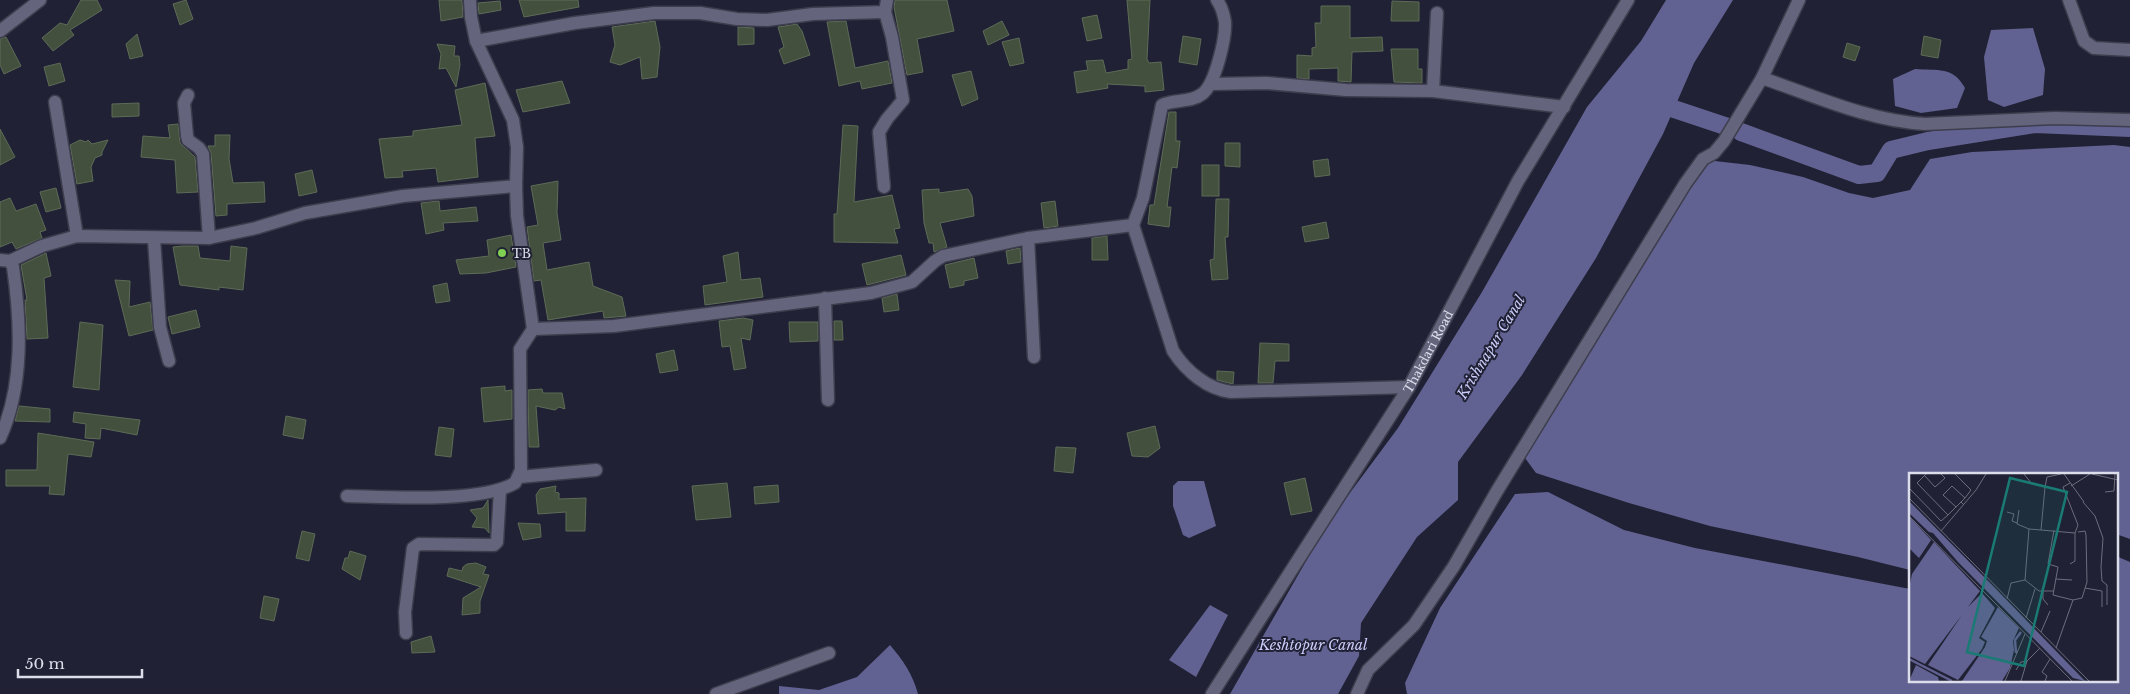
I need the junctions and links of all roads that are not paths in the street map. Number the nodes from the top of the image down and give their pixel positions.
1 (40, 0) edge
2 (470, 0) edge
3 (1217, 0) edge
4 (1628, 0) edge
5 (1799, 0) edge
6 (2069, 0) edge
7 (886, 6) edge
8 (1437, 12) dead end
9 (0, 31) edge
10 (476, 41) junction
11 (2130, 50) edge
12 (1762, 78) junction
13 (1211, 84) junction
14 (1433, 92) junction
15 (188, 95) dead end
16 (56, 102) dead end
17 (1564, 107) junction
18 (2130, 120) edge
19 (516, 186) junction
20 (884, 187) dead end
21 (1133, 225) junction
22 (77, 236) junction
23 (154, 238) junction
24 (209, 238) junction
25 (1028, 238) junction
26 (5, 261) edge
27 (825, 298) junction
28 (533, 329) junction
29 (1034, 357) dead end
30 (169, 361) dead end
31 (1409, 387) junction
32 (828, 400) dead end
33 (0, 438) edge
34 (596, 470) dead end
35 (519, 478) junction
36 (500, 490) junction
37 (347, 496) dead end
38 (406, 633) dead end
39 (830, 653) dead end
40 (716, 694) edge
41 (1212, 694) edge
42 (1357, 694) edge

1 - 9 street
2 - 10 street
3 - 13 street
4 - 17 street, Thakdari Road
5 - 12 street
6 - 11 street
7 - 10 street
7 - 20 street
8 - 14 street
10 - 19 street
12 - 18 street
12 - 42 street
13 - 14 street
13 - 21 street
14 - 17 street
15 - 24 street
16 - 22 street
17 - 31 street, Thakdari Road
19 - 24 street
19 - 28 street
21 - 25 street
21 - 31 street
22 - 23 street
22 - 26 street
23 - 24 street
23 - 30 street
25 - 27 street
25 - 29 street
26 - 33 street
27 - 28 street
27 - 32 street
28 - 35 street
31 - 41 street, Thakdari Road
34 - 35 street
35 - 36 street
36 - 37 street
36 - 38 street
39 - 40 street

